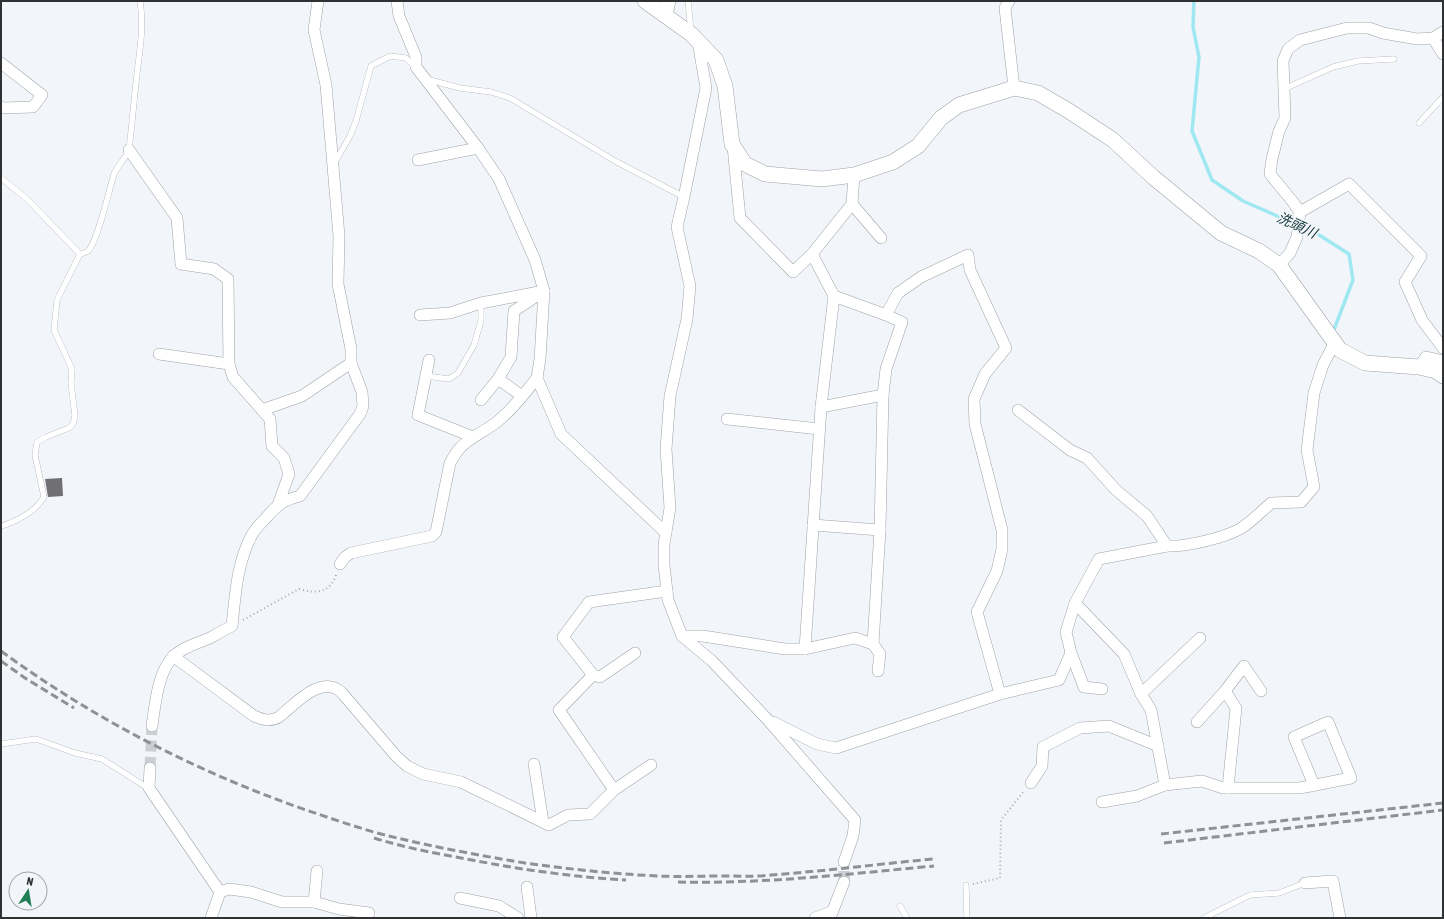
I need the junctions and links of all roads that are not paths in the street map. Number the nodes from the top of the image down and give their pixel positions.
1 (140, 1) edge
2 (318, 1) edge
3 (397, 1) edge
4 (645, 1) edge
5 (688, 1) edge
6 (1009, 1) edge
7 (667, 8) edge
8 (1443, 32) edge
9 (694, 38) junction
10 (1433, 38) junction
11 (1443, 54) edge
12 (1394, 59) dead end
13 (1, 64) edge
14 (416, 67) junction
15 (426, 79) junction
16 (1014, 88) junction
17 (1283, 89) junction
18 (1443, 97) edge
19 (1, 107) edge
20 (1418, 123) dead end
21 (732, 144) junction
22 (478, 148) junction
23 (129, 150) junction
24 (418, 160) dead end
25 (333, 166) junction
26 (854, 175) junction
27 (1, 178) edge
28 (684, 197) junction
29 (852, 204) junction
30 (1300, 212) junction
31 (880, 238) dead end
32 (80, 254) junction
33 (812, 254) junction
34 (1279, 265) junction
35 (544, 291) junction
36 (834, 296) junction
37 (481, 303) junction
38 (420, 315) dead end
39 (886, 315) junction
40 (1334, 342) junction
41 (1443, 348) edge
42 (159, 354) dead end
43 (429, 360) dead end
44 (1443, 361) edge
45 (351, 363) junction
46 (229, 364) junction
47 (1419, 367) junction
48 (426, 376) junction
49 (1443, 376) edge
50 (537, 378) junction
51 (498, 379) junction
52 (522, 396) junction
53 (883, 396) junction
54 (481, 400) dead end
55 (821, 407) junction
56 (262, 410) junction
57 (1018, 410) dead end
58 (727, 419) dead end
59 (819, 429) junction
60 (473, 437) junction
61 (278, 505) junction
62 (813, 525) junction
63 (1, 526) edge
64 (880, 530) junction
65 (666, 533) junction
66 (1167, 546) junction
67 (340, 564) road end
68 (667, 591) junction
69 (1075, 603) junction
70 (682, 636) junction
71 (1200, 638) dead end
72 (873, 644) junction
73 (805, 649) junction
74 (635, 653) dead end
75 (1071, 653) junction
76 (174, 656) junction
77 (878, 671) dead end
78 (593, 675) junction
79 (1102, 689) dead end
80 (1225, 691) junction
81 (1261, 691) dead end
82 (1000, 694) junction
83 (1141, 694) junction
84 (767, 719) junction
85 (1197, 722) dead end
86 (152, 726) tunnel mouth
87 (1, 744) edge
88 (1158, 746) junction
89 (534, 764) dead end
90 (651, 765) dead end
91 (150, 768) tunnel mouth
92 (1031, 782) road end
93 (1165, 785) junction
94 (1314, 785) junction
95 (149, 788) junction
96 (1228, 788) junction
97 (614, 790) junction
98 (1102, 802) dead end
99 (543, 822) junction
100 (844, 862) tunnel mouth
101 (317, 871) dead end
102 (844, 882) tunnel mouth
103 (1305, 883) joint
104 (966, 885) road end
105 (527, 887) dead end
106 (220, 892) junction
107 (460, 898) dead end
108 (314, 902) junction
109 (900, 906) dead end
110 (370, 916) edge
111 (832, 916) edge
112 (211, 918) edge
113 (518, 918) edge
114 (531, 918) edge
115 (815, 918) edge
116 (907, 918) edge
117 (967, 918) edge
118 (1204, 918) edge
119 (1340, 918) edge

1 - 23 lane
2 - 25 street
3 - 14 street
4 - 7 street
5 - 9 lane
6 - 16 street
7 - 9 street
8 - 10 street
9 - 21 street
9 - 28 street
10 - 11 street
10 - 17 street
12 - 17 lane
13 - 19 street
14 - 15 street
14 - 25 lane
15 - 22 street
15 - 28 lane
16 - 26 street
16 - 34 street
17 - 30 street
18 - 20 lane
21 - 26 street
21 - 33 street
22 - 24 street
22 - 35 street
23 - 32 lane
23 - 46 street
25 - 45 street
26 - 29 street
27 - 32 lane
28 - 65 street
29 - 31 street
29 - 33 street
30 - 34 street
30 - 41 street
32 - 63 lane
33 - 36 street
34 - 40 street
35 - 37 street
35 - 50 street
35 - 51 street
36 - 39 street
36 - 55 street
37 - 38 street
37 - 48 lane
39 - 53 street
39 - 82 street
40 - 47 street
40 - 66 street
42 - 46 street
43 - 48 street
44 - 47 street
45 - 56 street
45 - 61 street
46 - 56 street
47 - 49 street
48 - 60 street
50 - 52 street
50 - 65 street
51 - 52 street
51 - 54 street
52 - 60 street
53 - 55 street
53 - 64 street
55 - 59 street
56 - 61 street
57 - 66 street
58 - 59 street
59 - 62 street
60 - 67 street
61 - 76 street
62 - 64 street
62 - 73 street
64 - 72 street
65 - 68 street
66 - 69 street
68 - 70 street
68 - 78 street
69 - 75 street
69 - 83 street
70 - 73 street
70 - 84 street
71 - 83 street
72 - 73 street
72 - 77 street
74 - 78 street
75 - 79 street
75 - 82 street
76 - 86 street
76 - 99 street
78 - 97 street
80 - 81 street
80 - 85 street
80 - 96 street
82 - 84 street
83 - 88 street
84 - 100 street
87 - 95 lane
88 - 92 street
88 - 93 street
89 - 99 street
90 - 97 street
91 - 95 street
93 - 96 street
93 - 98 street
94 - 94 street
94 - 96 street
95 - 106 street
97 - 99 street
101 - 108 street
102 - 111 street
103 - 118 lane
103 - 119 street
104 - 117 lane
105 - 114 street
106 - 108 street
106 - 112 street
107 - 113 street
108 - 110 street
109 - 116 lane
111 - 115 street

